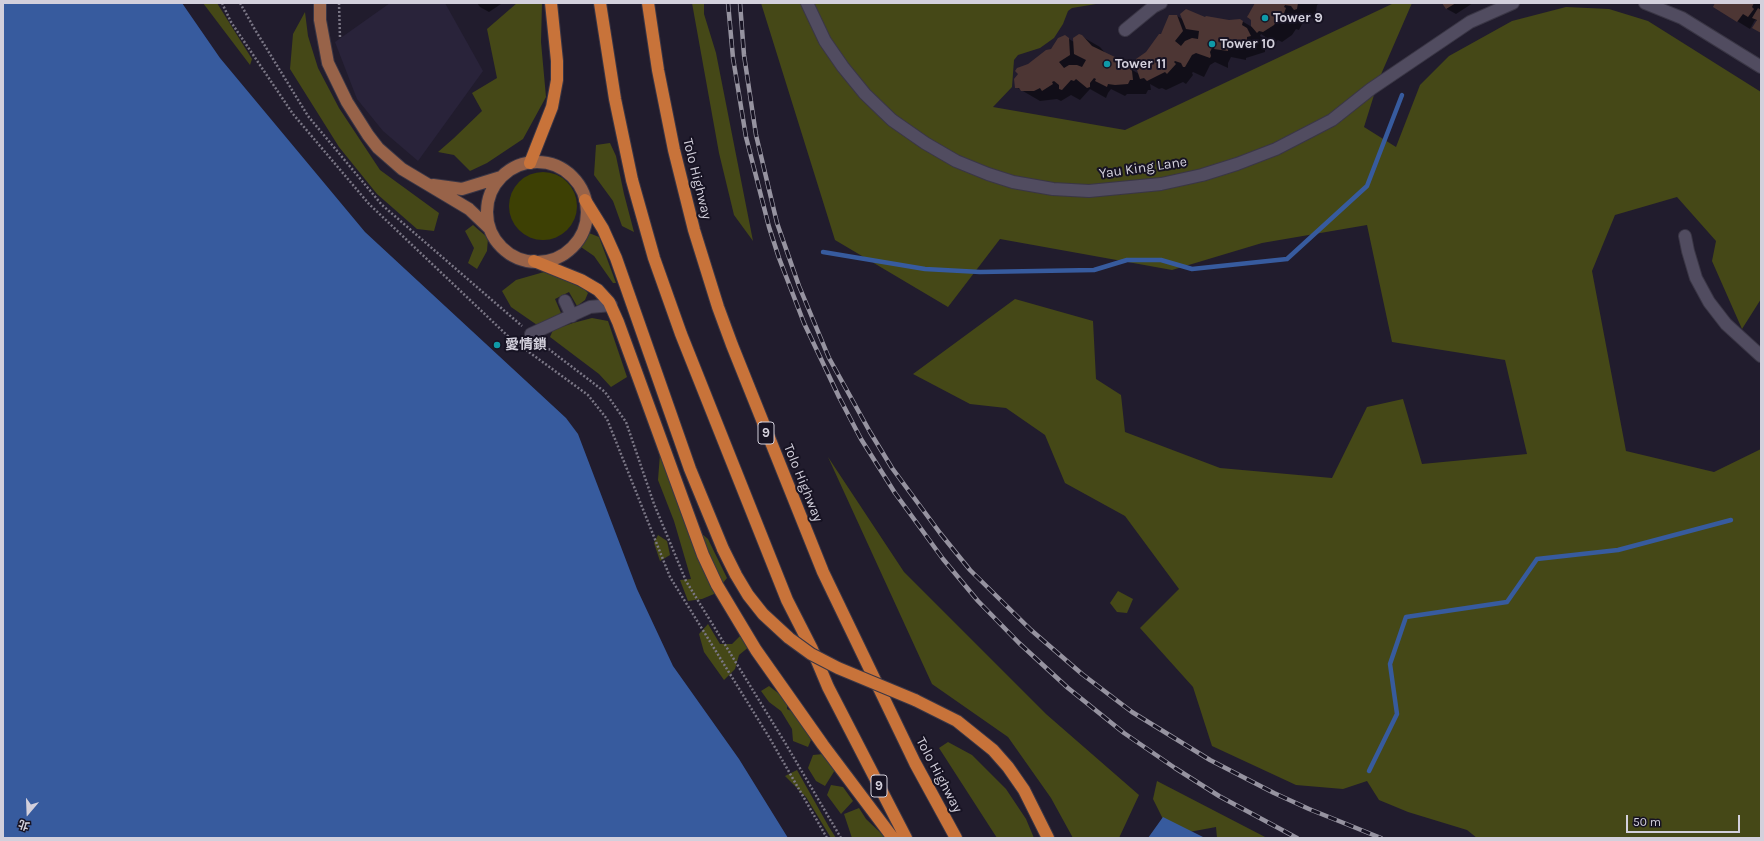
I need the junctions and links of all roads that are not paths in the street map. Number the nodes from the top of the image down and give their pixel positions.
1 (320, 3) edge
2 (551, 3) edge
3 (600, 3) edge
4 (648, 3) edge
5 (807, 3) edge
6 (1161, 3) edge
7 (1513, 3) edge
8 (1645, 3) edge
9 (1125, 30) dead end
10 (1761, 67) edge
11 (530, 163) junction
12 (501, 177) junction
13 (428, 184) junction
14 (585, 200) junction
15 (490, 229) junction
16 (1685, 236) dead end
17 (534, 261) junction
18 (565, 300) dead end
19 (611, 306) junction
20 (572, 316) junction
21 (531, 334) road end
22 (1761, 356) edge
23 (893, 838) edge
24 (906, 838) edge
25 (956, 838) edge
26 (1048, 838) edge

1 - 13 main road
2 - 11 highway
3 - 24 highway, 9
4 - 25 highway, Tolo Highway / 9
5 - 7 street, Yau King Lane
6 - 9 street
8 - 10 street
11 - 12 main road
11 - 14 main road
12 - 13 main road
12 - 15 main road
13 - 15 main road
14 - 17 main road
14 - 26 highway, bridge
15 - 17 main road
16 - 22 street
17 - 19 highway
18 - 20 street
19 - 20 street
19 - 23 highway
20 - 21 street

